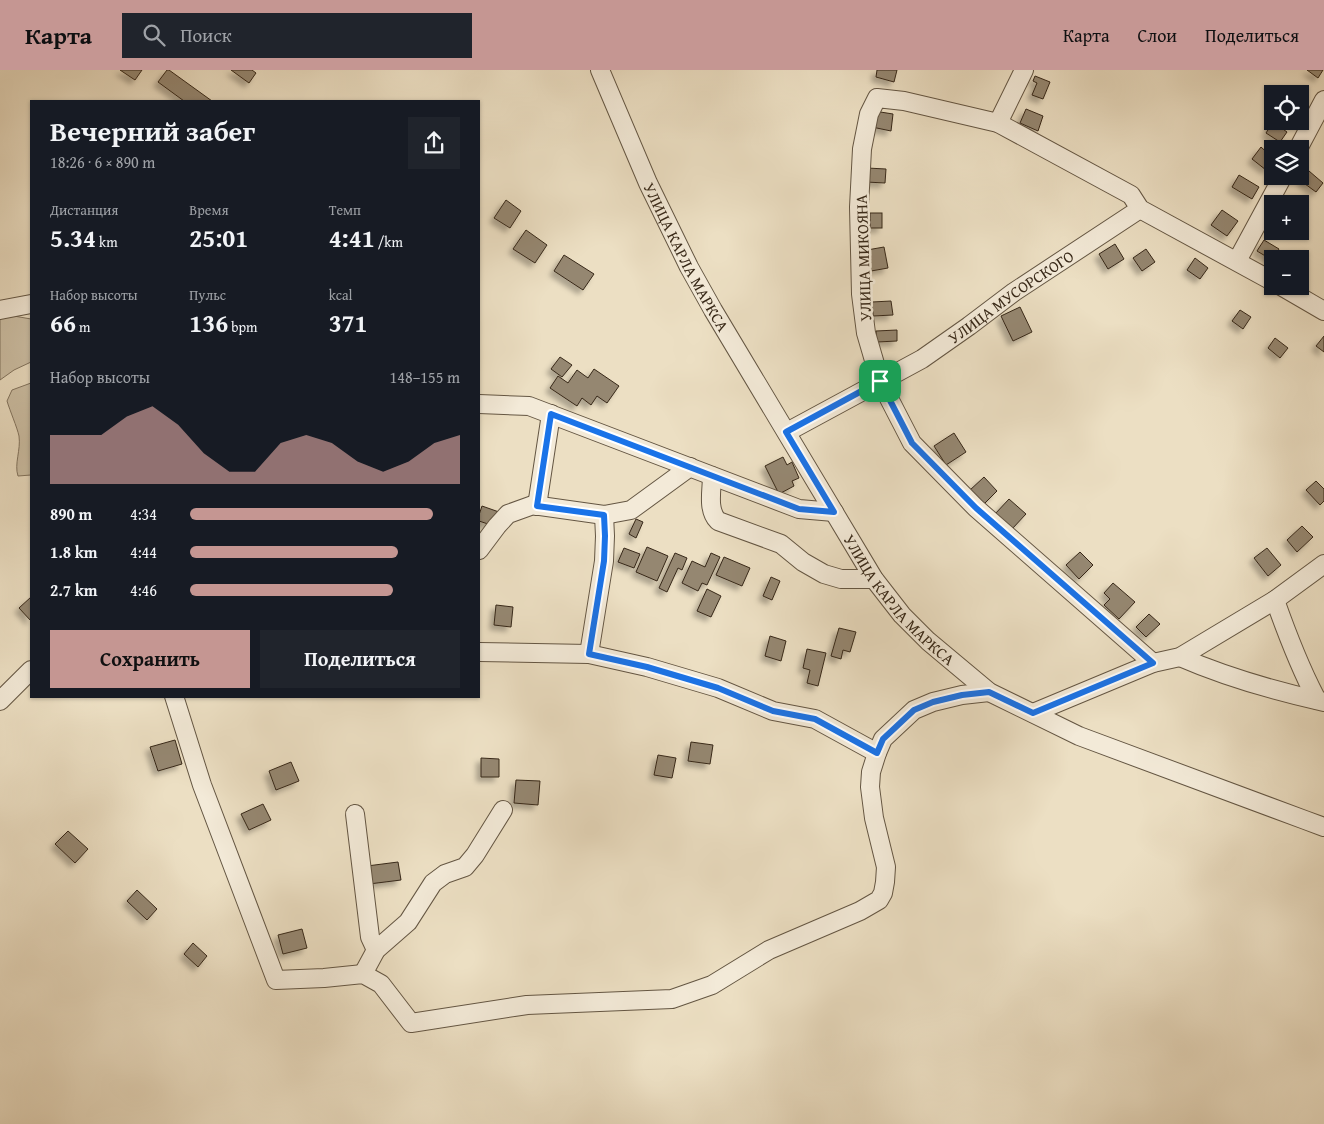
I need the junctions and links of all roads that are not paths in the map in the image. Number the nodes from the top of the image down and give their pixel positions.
1 (600, 70) edge
2 (1024, 70) edge
3 (1324, 100) edge
4 (998, 123) junction
5 (1303, 140) edge
6 (1278, 185) edge
7 (1140, 209) junction
8 (1237, 261) junction
9 (1264, 277) edge
10 (1296, 295) edge
11 (30, 304) edge
12 (0, 310) edge
13 (1324, 311) edge
14 (880, 381) junction
15 (480, 404) edge
16 (551, 414) junction
17 (786, 432) junction
18 (690, 468) junction
19 (712, 476) junction
20 (537, 506) junction
21 (834, 512) junction
22 (604, 515) junction
23 (480, 549) edge
24 (1324, 564) edge
25 (874, 579) junction
26 (1275, 600) junction
27 (480, 652) edge
28 (589, 654) junction
29 (1180, 657) junction
30 (1153, 663) junction
31 (30, 671) edge
32 (989, 692) junction
33 (175, 698) edge
34 (0, 701) edge
35 (1320, 701) edge
36 (1033, 713) junction
37 (877, 753) junction
38 (503, 810) dead end
39 (355, 814) dead end
40 (1324, 828) edge
41 (376, 950) junction
42 (363, 974) junction

1 - 17 street, УЛИЦА КАРЛА МАРКСА
2 - 4 street
3 - 5 street
4 - 7 street
4 - 14 street, УЛИЦА МИКОЯНА
6 - 8 street
7 - 8 street
7 - 14 street, УЛИЦА МУСОРСКОГО
8 - 9 street
10 - 13 street
11 - 12 street
14 - 17 street, УЛИЦА МУСОРСКОГО
14 - 30 street, УЛИЦА МИКОЯНА
15 - 16 street
16 - 18 street
16 - 20 street
17 - 21 street, УЛИЦА КАРЛА МАРКСА
18 - 19 street
18 - 22 street
19 - 21 street
19 - 25 street
20 - 22 street
20 - 23 street
21 - 25 street, УЛИЦА КАРЛА МАРКСА
22 - 28 street
24 - 26 street
25 - 32 street, УЛИЦА КАРЛА МАРКСА
26 - 29 street
26 - 35 street
27 - 28 street
28 - 37 street
29 - 30 street
29 - 35 street
30 - 36 street
31 - 34 street
32 - 36 street, УЛИЦА КАРЛА МАРКСА
32 - 37 street
33 - 42 street
36 - 40 street, УЛИЦА КАРЛА МАРКСА
37 - 42 street
38 - 41 street
39 - 41 street
41 - 42 street

